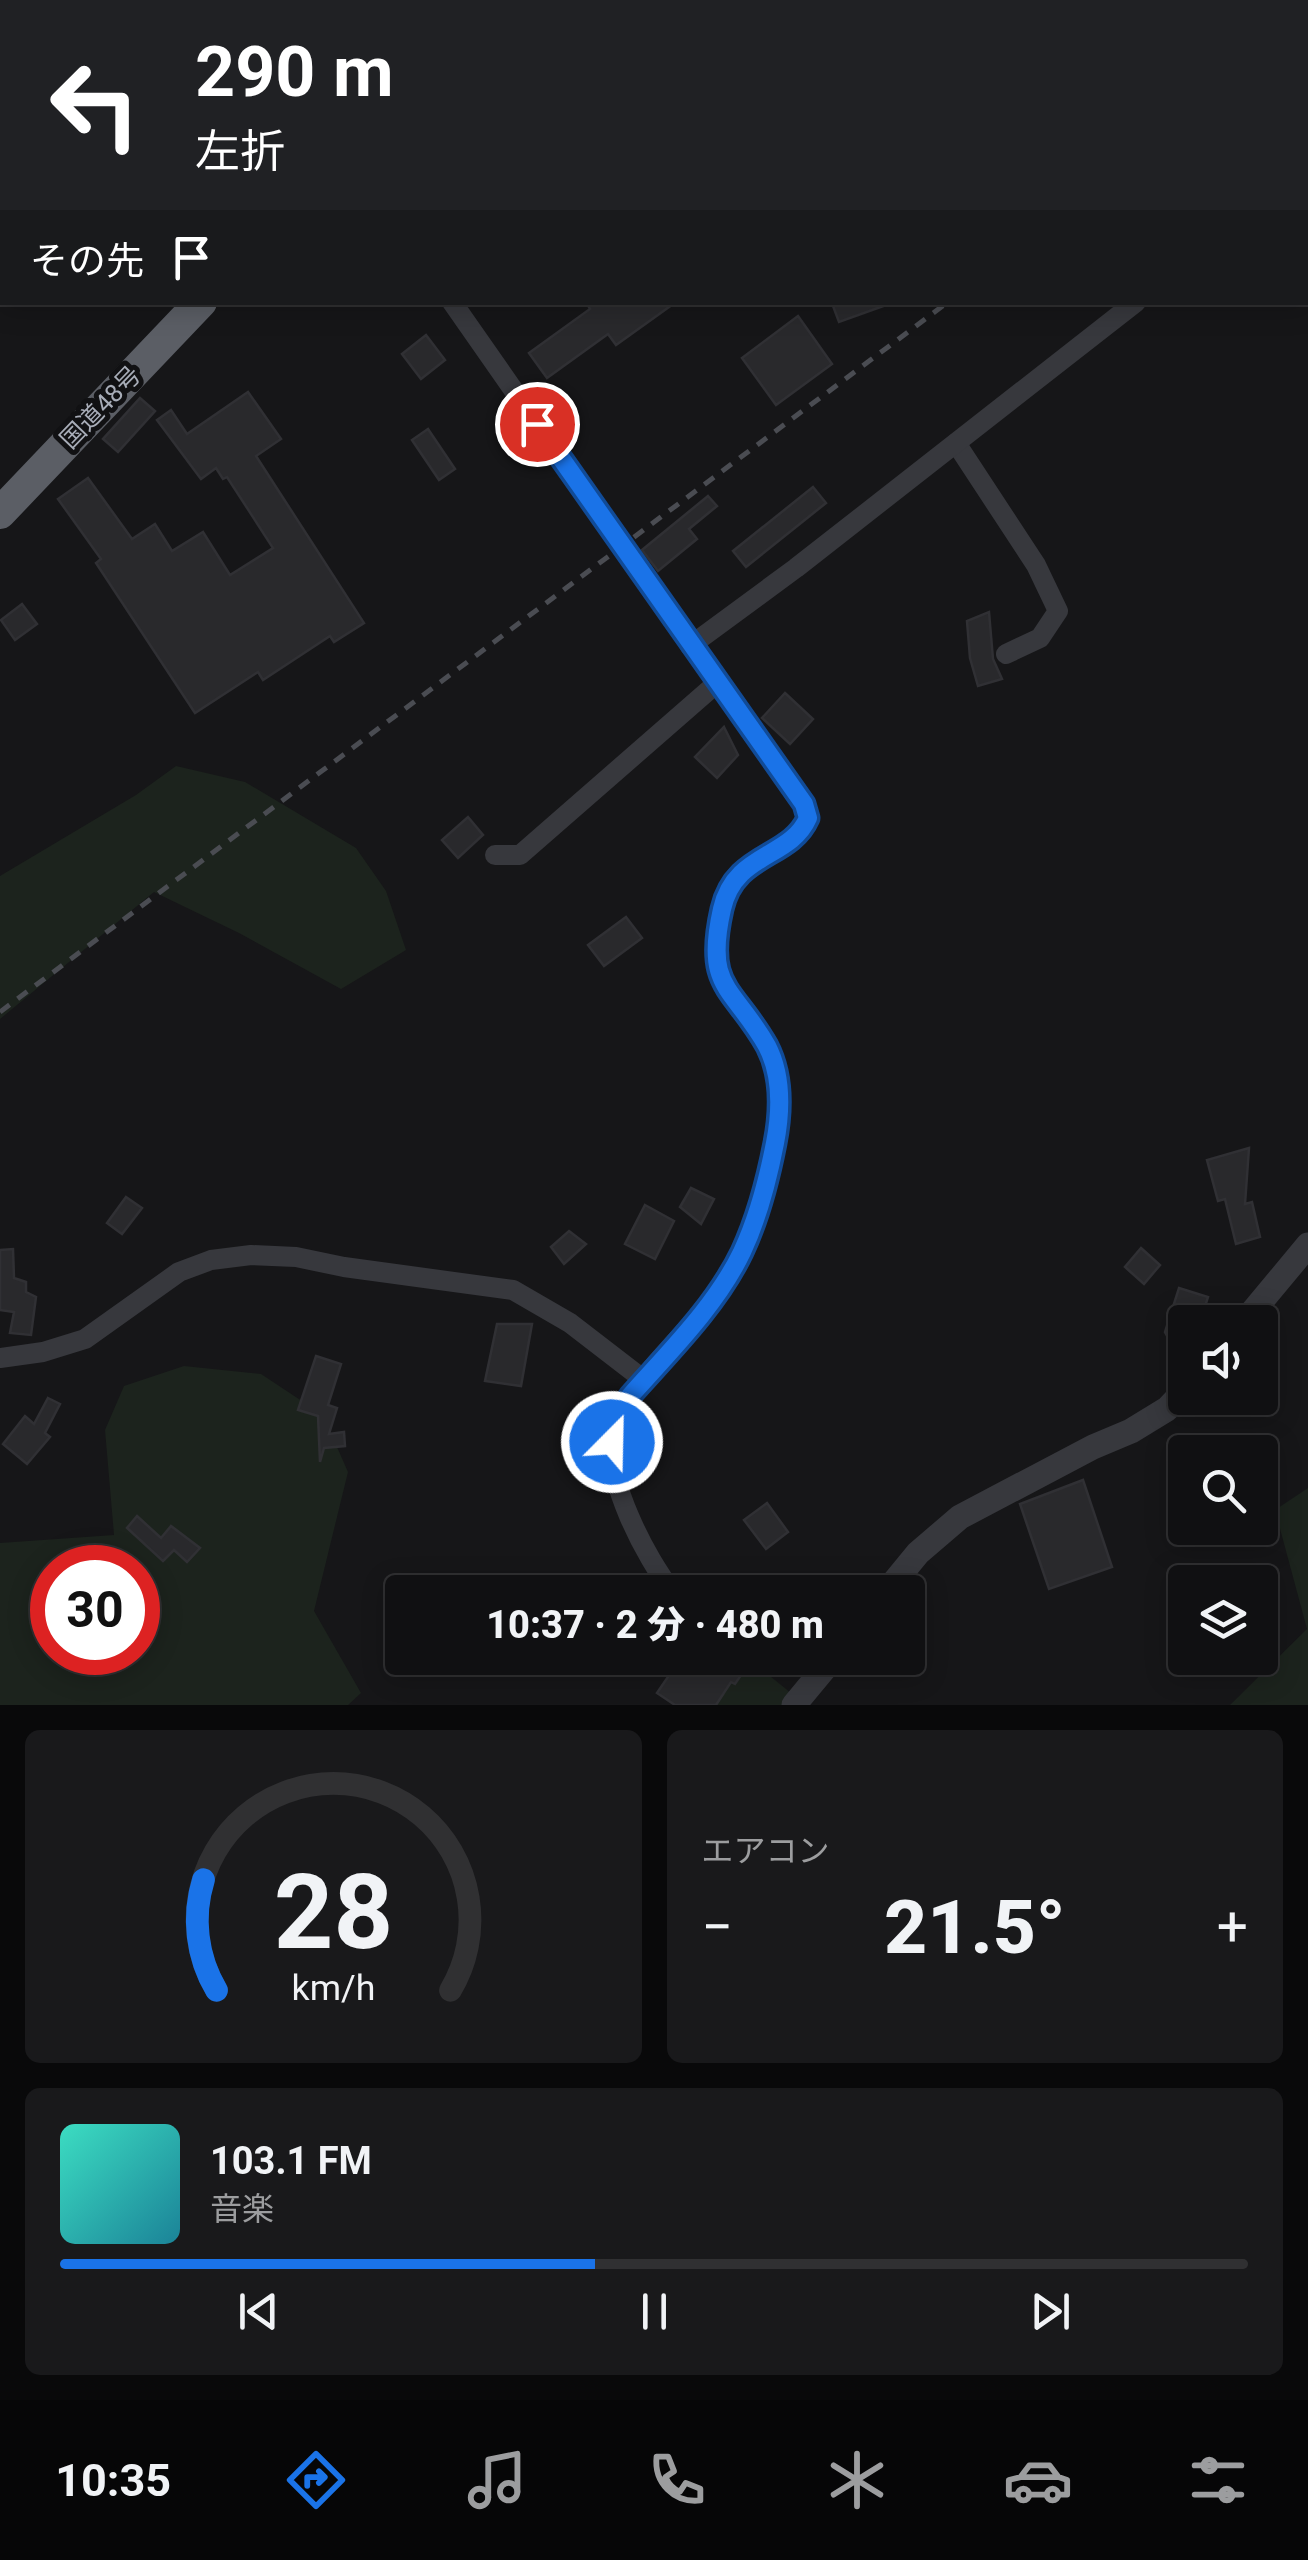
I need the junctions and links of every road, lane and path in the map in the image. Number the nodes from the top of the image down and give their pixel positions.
1 (198, 305) edge
2 (454, 305) edge
3 (1132, 305) edge
4 (956, 443) junction
5 (0, 513) edge
6 (690, 646) junction
7 (1006, 654) dead end
8 (717, 683) junction
9 (495, 855) dead end
10 (1308, 1245) edge
11 (1258, 1305) edge
12 (0, 1358) edge
13 (644, 1380) junction
14 (1168, 1408) edge
15 (662, 1575) edge
16 (900, 1575) edge
17 (820, 1675) edge
18 (794, 1705) edge

1 - 5 highway, 国道48号
2 - 6 street
3 - 4 street
4 - 6 street
4 - 7 street
6 - 8 street
8 - 9 street
8 - 13 street
10 - 11 street
12 - 13 street
13 - 15 street
14 - 16 street
17 - 18 street

